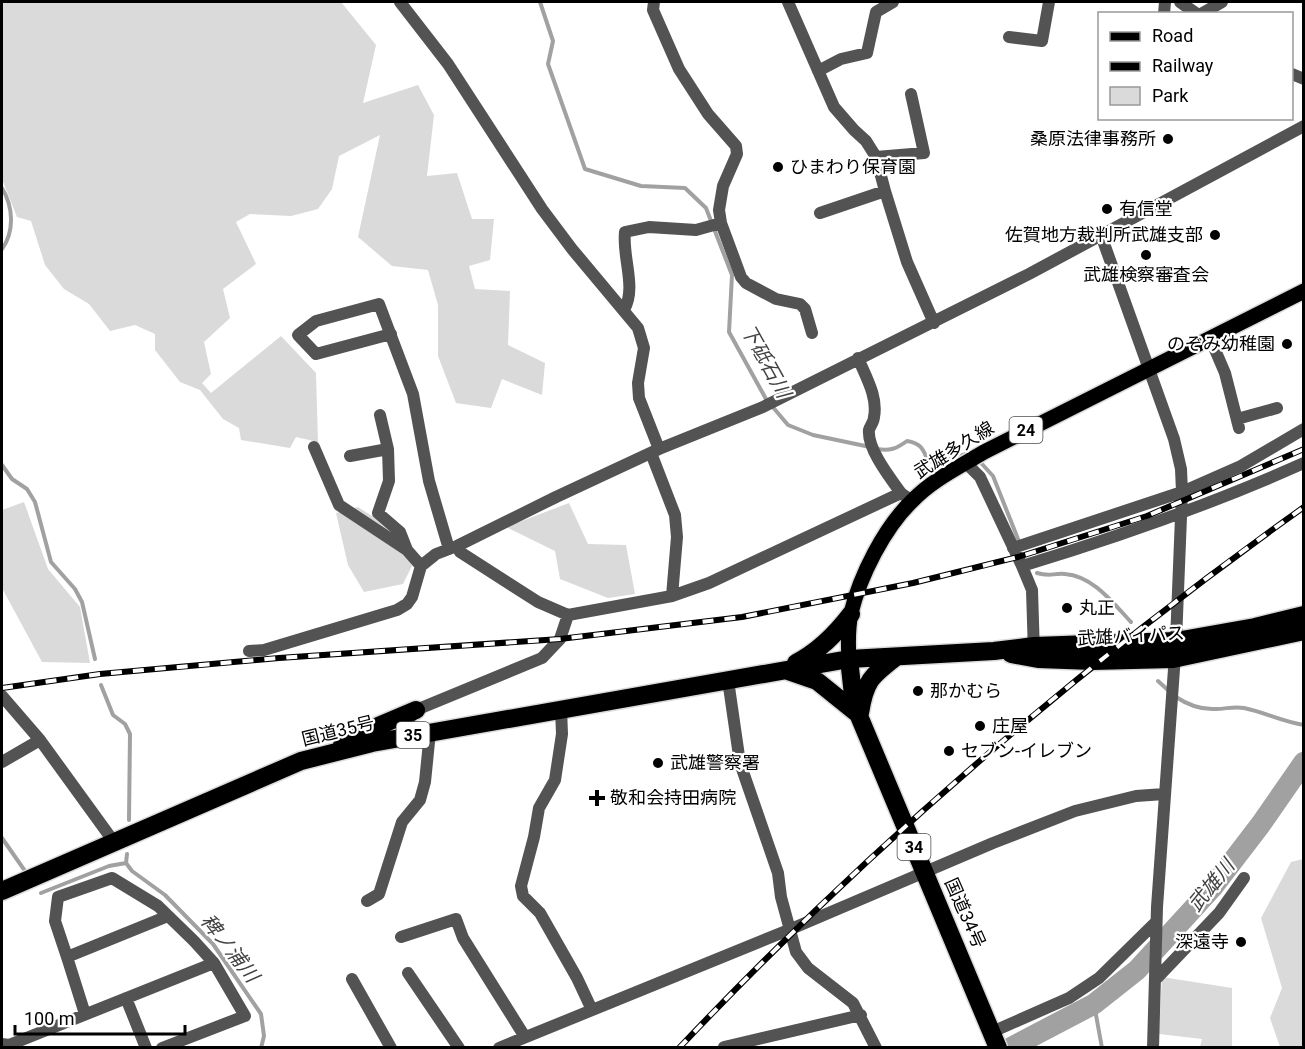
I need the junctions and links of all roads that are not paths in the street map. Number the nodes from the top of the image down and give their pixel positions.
1 (400, 2) edge
2 (654, 2) edge
3 (788, 2) edge
4 (893, 2) edge
5 (1049, 2) edge
6 (1180, 2) edge
7 (1222, 2) edge
8 (1194, 12) edge
9 (1204, 12) edge
10 (1009, 37) dead end
11 (818, 71) junction
12 (911, 94) dead end
13 (1304, 126) edge
14 (876, 157) junction
15 (885, 191) junction
16 (820, 213) dead end
17 (721, 223) junction
18 (1101, 235) junction
19 (1304, 291) edge
20 (624, 310) junction
21 (934, 323) junction
22 (812, 333) dead end
23 (391, 334) junction
24 (1210, 338) junction
25 (858, 358) junction
26 (1149, 369) junction
27 (1277, 408) dead end
28 (380, 415) dead end
29 (1304, 429) edge
30 (314, 447) dead end
31 (388, 449) junction
32 (655, 451) junction
33 (350, 456) dead end
34 (966, 463) junction
35 (1304, 463) edge
36 (1182, 492) junction
37 (906, 497) junction
38 (1181, 513) junction
39 (453, 548) junction
40 (1013, 548) junction
41 (406, 550) junction
42 (421, 566) junction
43 (1022, 566) junction
44 (672, 596) junction
45 (851, 614) junction
46 (568, 615) junction
47 (1304, 615) edge
48 (1304, 631) edge
49 (1174, 650) junction
50 (249, 651) dead end
51 (1034, 652) junction
52 (896, 657) junction
53 (849, 659) junction
54 (783, 670) junction
55 (728, 680) junction
56 (2, 696) edge
57 (561, 709) junction
58 (416, 710) junction
59 (859, 716) junction
60 (430, 732) junction
61 (409, 736) junction
62 (40, 740) junction
63 (333, 752) junction
64 (2, 762) edge
65 (1164, 794) junction
66 (114, 843) junction
67 (924, 872) junction
68 (1244, 878) dead end
69 (2, 891) edge
70 (367, 901) dead end
71 (168, 916) junction
72 (1156, 922) junction
73 (791, 929) junction
74 (401, 937) dead end
75 (67, 957) junction
76 (214, 963) junction
77 (408, 973) dead end
78 (1155, 975) junction
79 (352, 979) dead end
80 (126, 998) junction
81 (592, 1010) junction
82 (85, 1014) junction
83 (861, 1015) junction
84 (525, 1037) junction
85 (995, 1040) edge
86 (2, 1044) edge
87 (146, 1047) edge
88 (162, 1047) edge
89 (391, 1047) edge
90 (459, 1047) edge
91 (499, 1047) edge
92 (724, 1047) edge
93 (876, 1047) edge
94 (1153, 1047) edge

1 - 20 street
2 - 17 street
3 - 11 street
4 - 11 street
5 - 10 street
6 - 8 street
7 - 9 street
11 - 14 street
12 - 14 street
13 - 18 street
14 - 15 street
15 - 16 street
15 - 21 street
17 - 20 street
17 - 22 street
18 - 21 street
18 - 26 street
19 - 24 main road, 武雄多久線 / 24
20 - 32 street
21 - 25 street
23 - 23 street
23 - 39 street
24 - 26 main road, 武雄多久線 / 24
24 - 27 street
25 - 32 street
25 - 37 street
26 - 34 main road, 武雄多久線 / 24
26 - 36 street
28 - 31 street
29 - 36 street
30 - 41 street
31 - 33 street
31 - 41 street
32 - 39 street
32 - 44 street
34 - 37 main road, 武雄多久線 / 24
34 - 40 street
35 - 38 street
36 - 38 street
36 - 40 street
37 - 44 street
37 - 45 main road, 武雄多久線 / 24
38 - 43 street
38 - 49 street
39 - 42 street
39 - 46 street
40 - 43 street
41 - 42 street
42 - 50 street
43 - 51 street
44 - 46 street
45 - 53 main road, 武雄多久線 / 24
45 - 54 highway
46 - 58 street
47 - 49 highway, 武雄バイパス
48 - 49 highway, 武雄バイパス
49 - 51 highway, 武雄バイパス
49 - 65 street
51 - 52 highway, 武雄バイパス
52 - 53 highway, 武雄バイパス
52 - 59 highway
53 - 54 highway, 国道35号 / 35
53 - 59 highway, 国道34号 / 34
54 - 55 highway, 国道35号 / 35
54 - 59 highway
55 - 57 highway, 国道35号 / 35
55 - 73 street
56 - 62 street
57 - 60 highway, 国道35号 / 35
57 - 81 street
58 - 61 street
58 - 63 highway
59 - 67 highway, 国道34号 / 34
60 - 61 highway, 国道35号 / 35
60 - 70 street
61 - 63 highway, 国道35号 / 35
62 - 64 street
62 - 66 street
63 - 66 highway, 国道35号 / 35
65 - 67 street
65 - 72 street
66 - 69 highway, 国道35号 / 35
67 - 73 street
67 - 85 highway, 国道34号 / 34
68 - 78 street
71 - 75 street
71 - 75 street
71 - 76 street
72 - 78 street
72 - 85 street
73 - 81 street
73 - 83 street
74 - 84 street
75 - 82 street
76 - 80 street
76 - 88 street
77 - 90 street
78 - 94 street
79 - 89 street
80 - 82 street
80 - 87 street
81 - 84 street
82 - 86 street
83 - 92 street
83 - 93 street
84 - 91 street

